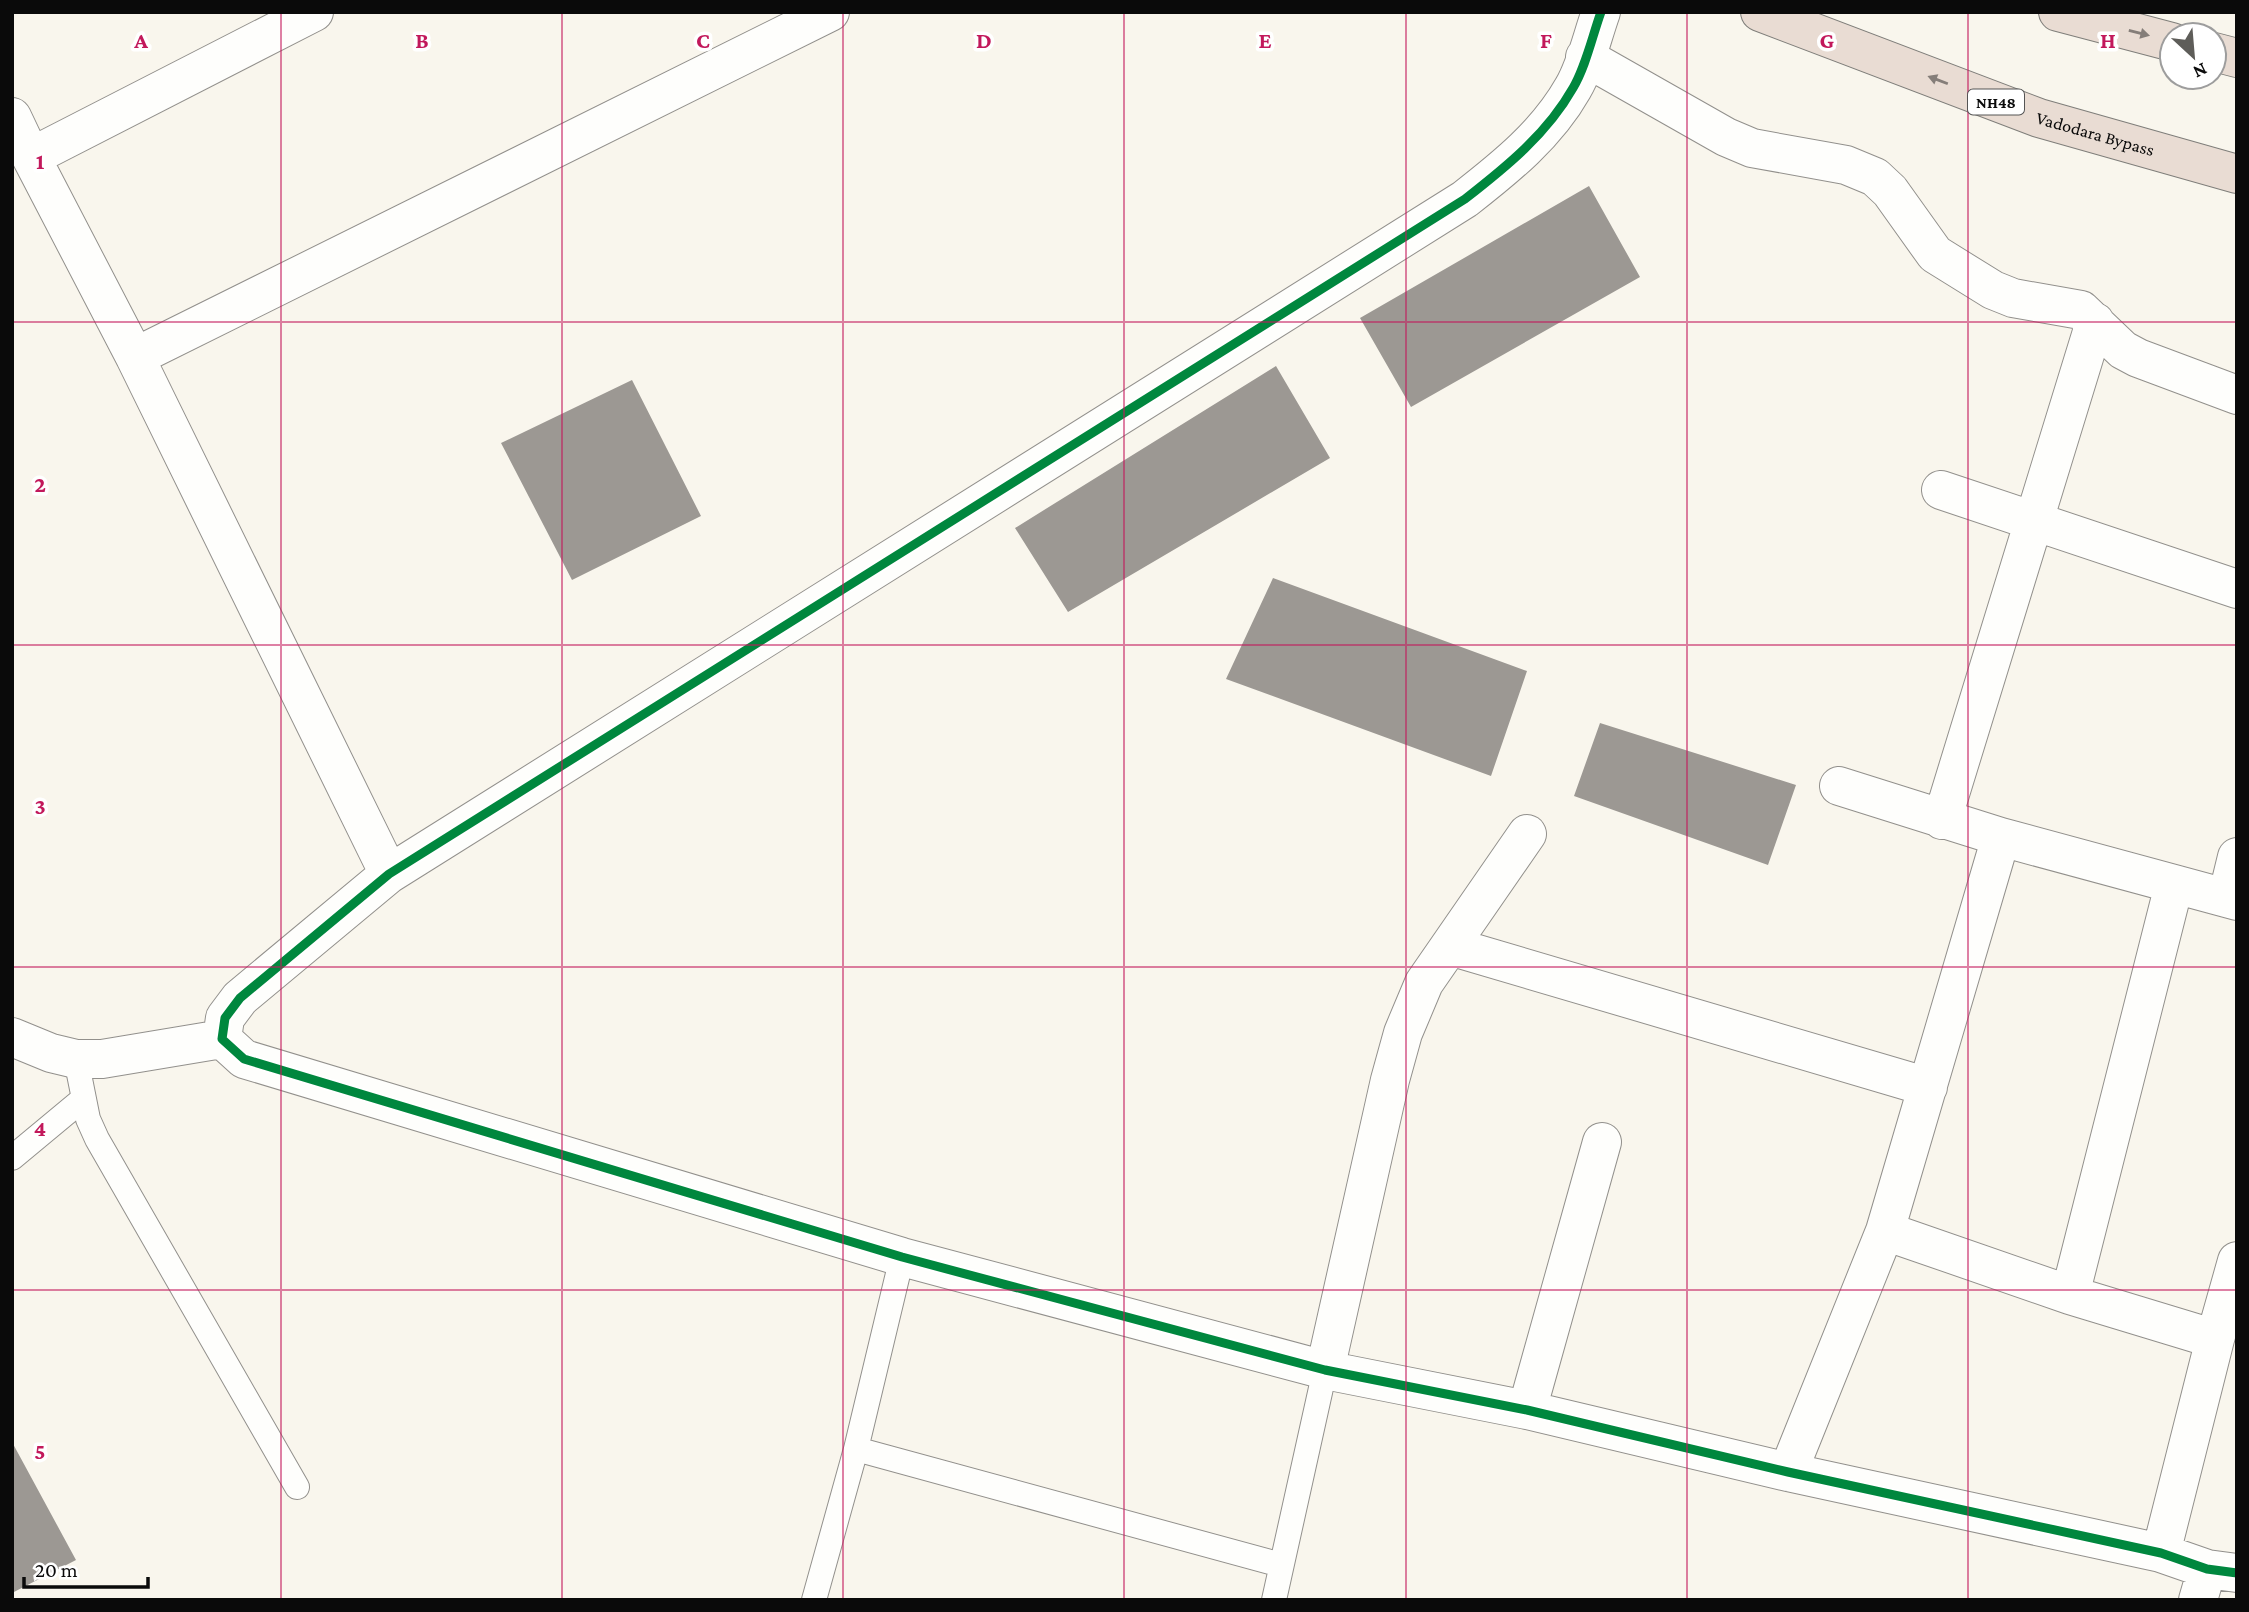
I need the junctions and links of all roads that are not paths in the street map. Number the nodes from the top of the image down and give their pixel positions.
1 (314, 12) edge
2 (830, 12) edge
3 (1601, 12) edge
4 (1760, 12) edge
5 (2057, 12) edge
6 (2158, 38) edge
7 (1585, 57) junction
8 (12, 117) edge
9 (30, 157) junction
10 (2237, 174) edge
11 (2095, 322) junction
12 (135, 357) junction
13 (2237, 396) edge
14 (1941, 490) dead end
15 (2034, 521) junction
16 (2237, 589) edge
17 (1839, 786) dead end
18 (1942, 820) junction
19 (1527, 834) dead end
20 (2001, 838) junction
21 (2237, 856) edge
22 (388, 873) junction
23 (2174, 886) junction
24 (2232, 899) edge
25 (1450, 946) junction
26 (12, 1037) edge
27 (222, 1039) junction
28 (76, 1059) junction
29 (1928, 1087) junction
30 (83, 1099) junction
31 (1602, 1142) dead end
32 (12, 1158) edge
33 (1885, 1231) junction
34 (902, 1257) junction
35 (2237, 1261) edge
36 (2070, 1295) junction
37 (2215, 1339) junction
38 (1325, 1370) junction
39 (1527, 1410) junction
40 (856, 1449) junction
41 (1788, 1472) junction
42 (297, 1487) dead end
43 (2161, 1553) junction
44 (1281, 1565) junction
45 (2214, 1580) edge
46 (814, 1600) edge
47 (1274, 1600) edge

1 - 9 street
2 - 12 street
3 - 7 street
10 -> 4 highway, Vadodara Bypass / NH48
5 -> 6 highway
7 - 11 street
7 - 22 street
8 - 9 street
9 - 12 street
11 - 13 street
11 - 15 street
12 - 22 street
14 - 15 street
15 - 16 street
15 - 18 street
17 - 18 street
18 - 20 street
19 - 25 street
20 - 23 street
20 - 29 street
21 - 24 street
22 - 27 street
23 - 24 street
23 - 36 street
25 - 29 street
25 - 38 street
26 - 28 street
27 - 28 street
27 - 34 street
28 - 30 lane
29 - 33 street
30 - 32 lane
30 - 42 lane
31 - 39 street
33 - 36 street
33 - 41 street
34 - 38 street
34 - 40 lane
35 - 37 street
36 - 37 street
37 - 43 street
38 - 39 street
38 - 44 lane
39 - 41 street
40 - 44 lane
40 - 46 lane
41 - 43 street
43 - 45 street
44 - 47 lane

